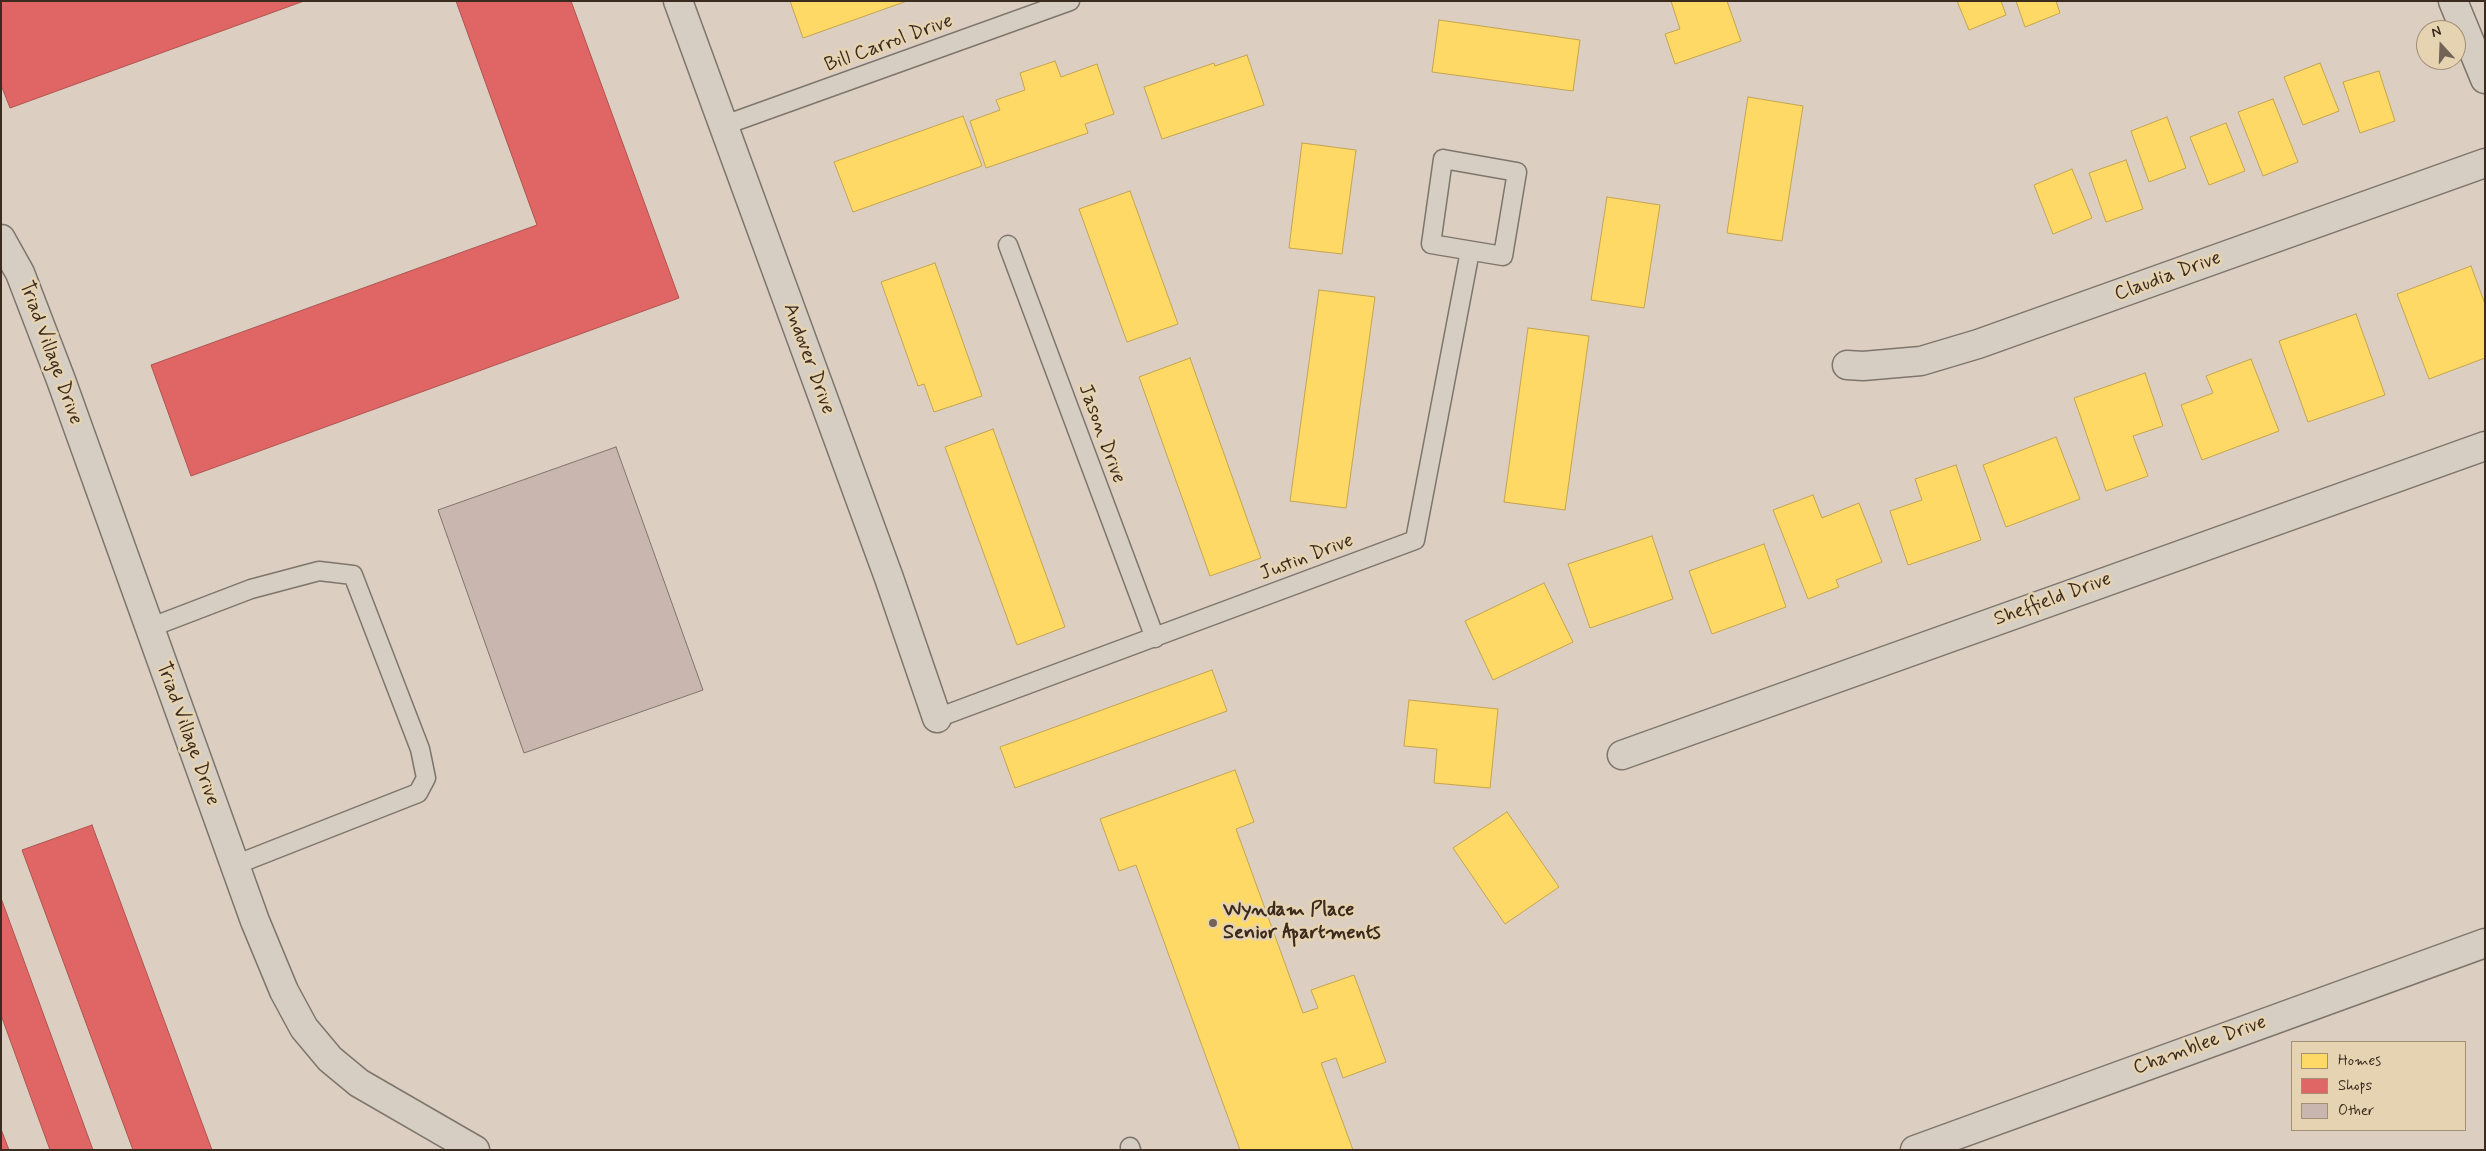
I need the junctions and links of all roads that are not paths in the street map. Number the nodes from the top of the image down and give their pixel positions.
1 (678, 1) edge
2 (1070, 1) edge
3 (2453, 1) edge
4 (2485, 79) edge
5 (722, 126) junction
6 (2485, 163) edge
7 (1, 239) edge
8 (1008, 245) dead end
9 (1470, 251) junction
10 (1847, 365) dead end
11 (2485, 446) edge
12 (149, 628) junction
13 (1155, 638) junction
14 (937, 718) joint
15 (1622, 755) dead end
16 (234, 865) junction
17 (2485, 943) edge
18 (475, 1150) edge
19 (1915, 1150) edge

1 - 5 street, Andover Drive
2 - 5 lane, Bill Carrol Drive
3 - 4 street
5 - 14 street, Andover Drive
6 - 10 street, Claudia Drive
7 - 12 street, Triad Village Drive
8 - 13 lane, Jason Drive
9 - 9 lane
9 - 13 lane, Justin Drive
11 - 15 street, Sheffield Drive
12 - 16 street, Triad Village Drive
12 - 16 lane
13 - 14 lane, Justin Drive
16 - 18 street, Triad Village Drive
17 - 19 street, Chamblee Drive

